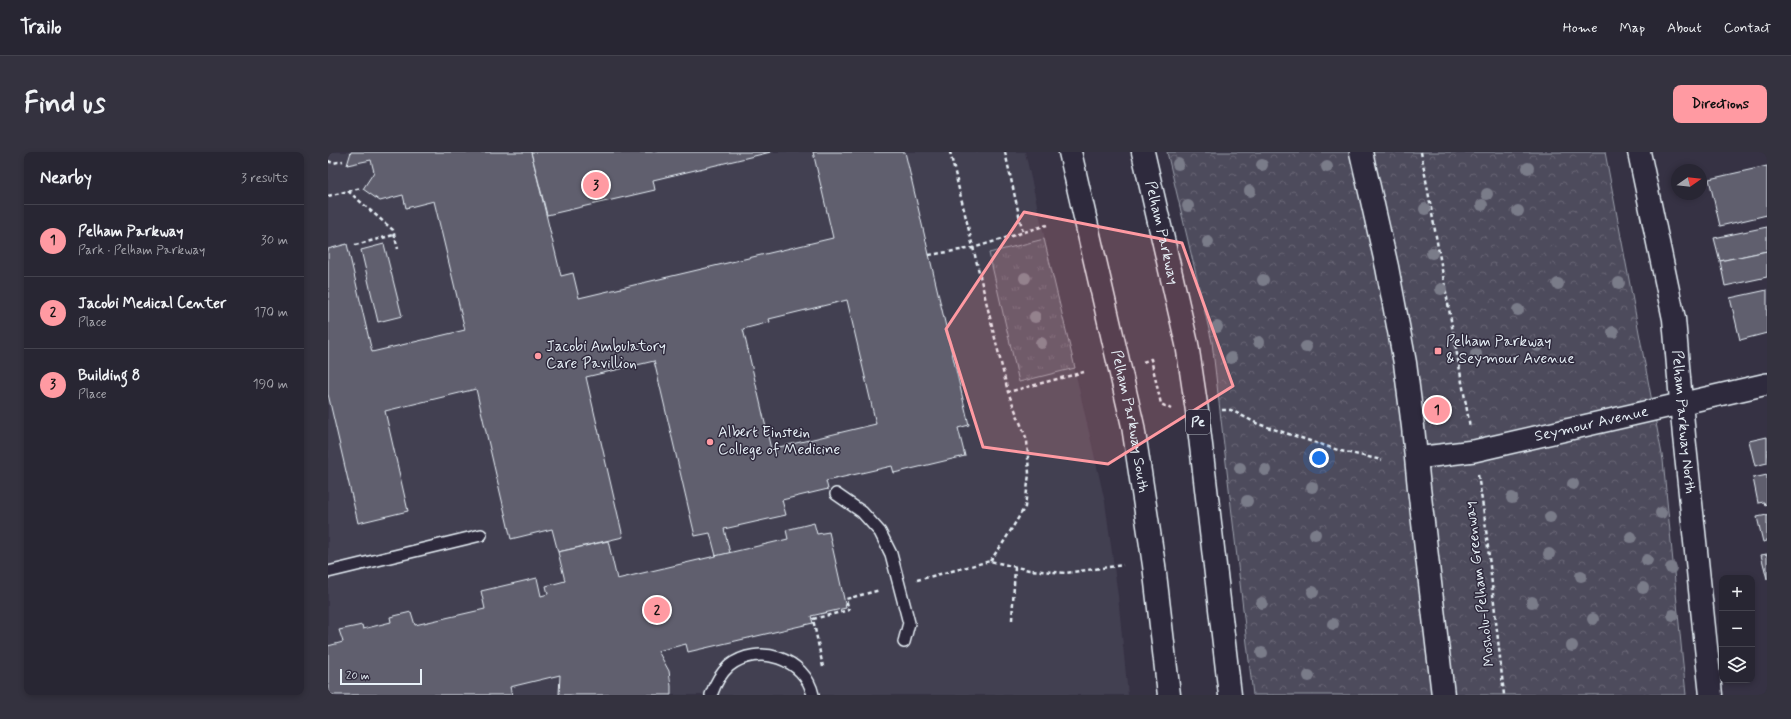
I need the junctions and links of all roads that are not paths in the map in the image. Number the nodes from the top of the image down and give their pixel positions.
1 (1070, 152) edge
2 (1143, 152) edge
3 (1360, 152) edge
4 (1639, 152) edge
5 (1767, 384) edge
6 (1681, 404) junction
7 (1416, 458) junction
8 (836, 494) dead end
9 (481, 535) dead end
10 (328, 572) edge
11 (904, 642) dead end
12 (711, 695) edge
13 (813, 695) edge
14 (1169, 695) edge
15 (1230, 695) edge
16 (1443, 695) edge
17 (1711, 695) edge

1 - 14 street, Pelham Parkway South
2 - 15 street, Pelham Parkway / Pe
3 - 7 street
4 - 6 street, Pelham Parkway North
5 - 6 street, Seymour Avenue
6 - 7 street, Seymour Avenue
6 - 17 street, Pelham Parkway North
7 - 16 street
8 - 11 lane
9 - 10 lane
12 - 13 lane

